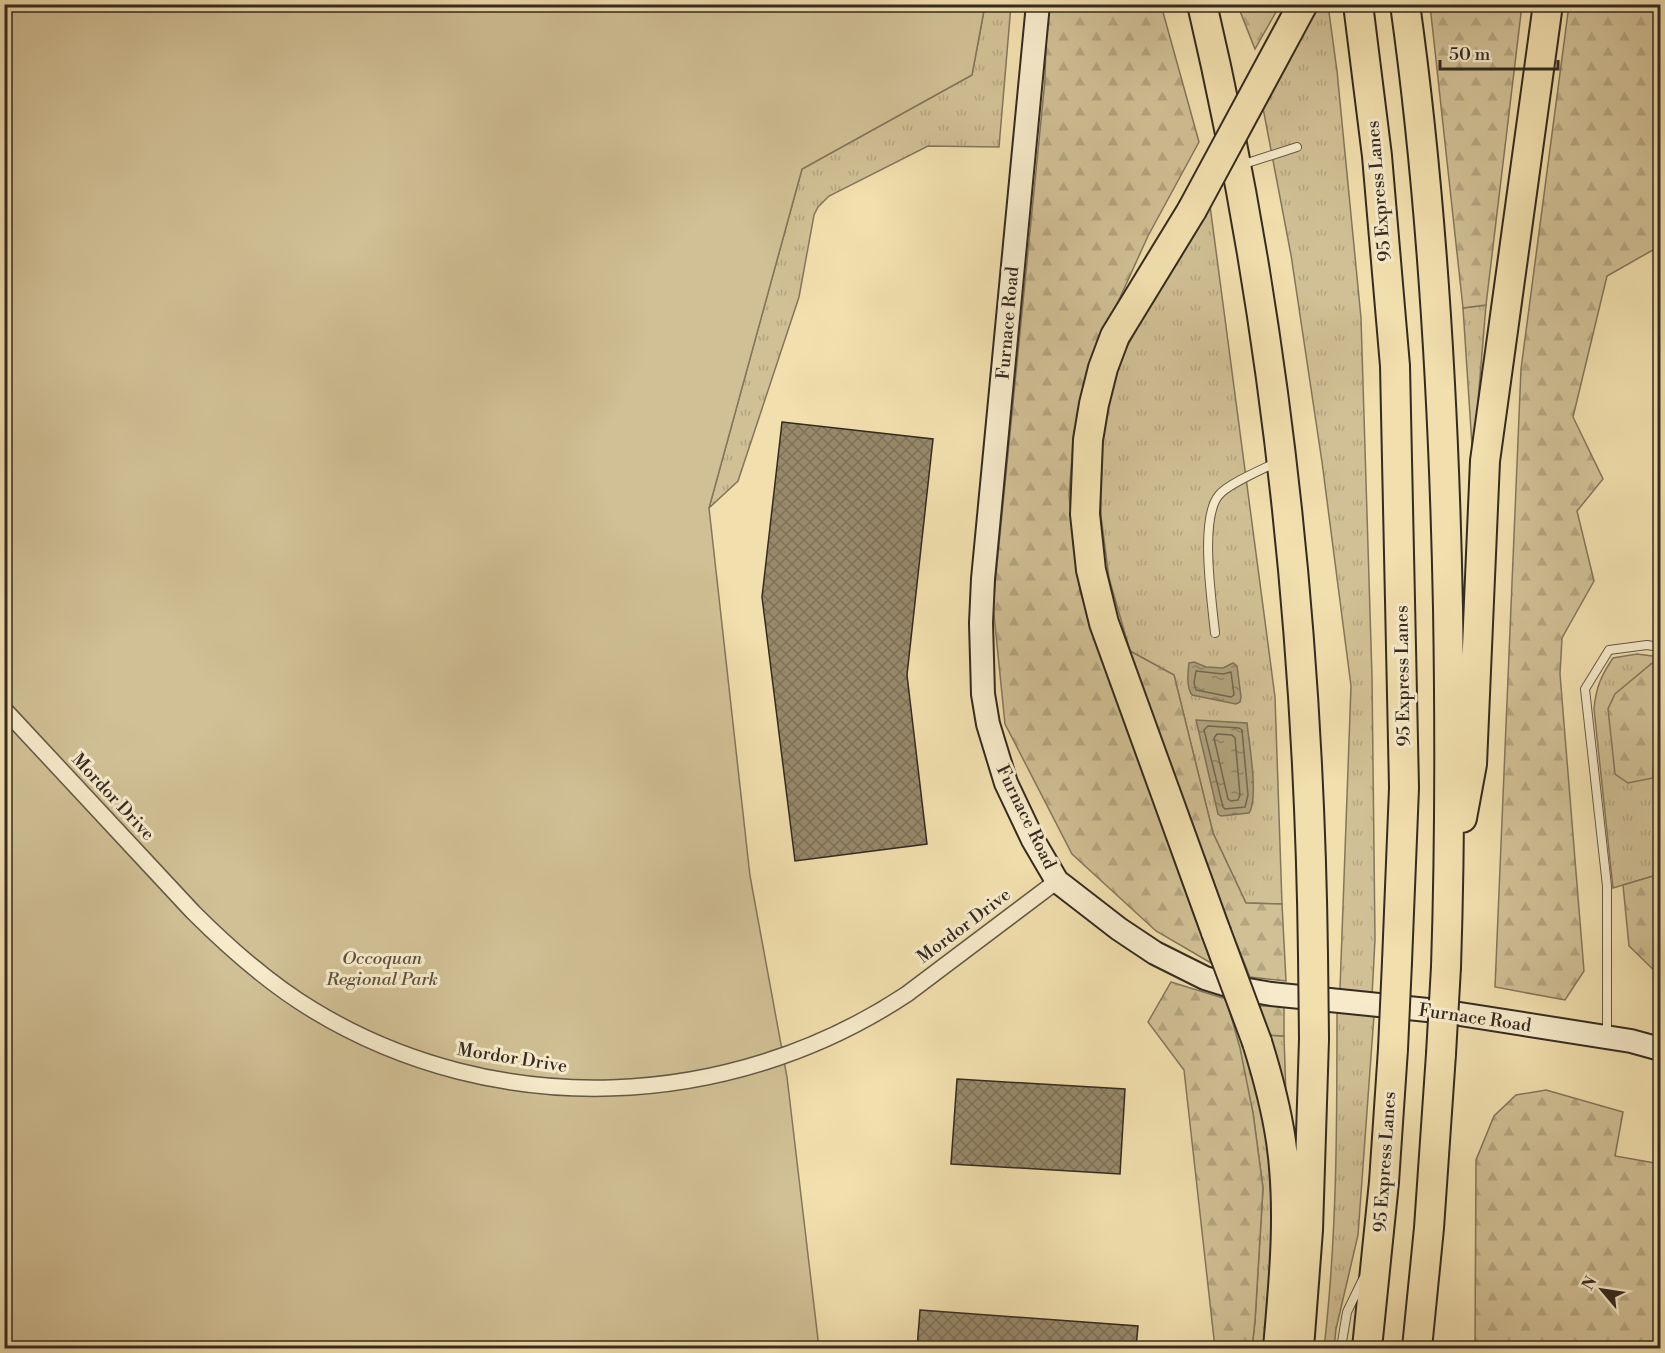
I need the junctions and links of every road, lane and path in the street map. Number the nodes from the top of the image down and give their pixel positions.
1 (1038, 4) edge
2 (1202, 4) edge
3 (1303, 4) edge
4 (1350, 4) edge
5 (1358, 4) edge
6 (1405, 4) edge
7 (1548, 4) edge
8 (1367, 65) junction
9 (1297, 147) dead end
10 (1236, 167) junction
11 (1282, 459) junction
12 (1215, 633) dead end
13 (1660, 647) edge
14 (4, 710) edge
15 (1057, 881) junction
16 (1448, 900) junction
17 (1660, 1035) edge
18 (1607, 1037) junction
19 (1631, 1041) junction
20 (1660, 1049) edge
21 (1378, 1251) junction
22 (1278, 1348) edge
23 (1299, 1348) edge
24 (1341, 1348) edge
25 (1367, 1348) edge
26 (1417, 1348) edge

1 - 15 main road, Furnace Road
2 - 10 highway
3 - 22 highway, bridge
4 - 8 highway
5 - 8 highway, 95 Express Lanes
6 - 16 highway
7 - 16 highway
8 - 21 highway, 95 Express Lanes, bridge
9 - 10 lane
10 - 11 highway
11 - 12 lane
11 - 23 highway, bridge
13 - 18 lane
14 - 15 street, Mordor Drive
15 - 18 main road, Furnace Road
16 - 26 highway, bridge
17 - 19 main road, Furnace Road
18 - 19 main road, Furnace Road
19 - 20 main road, Furnace Road
21 - 24 lane
21 - 25 highway, 95 Express Lanes

